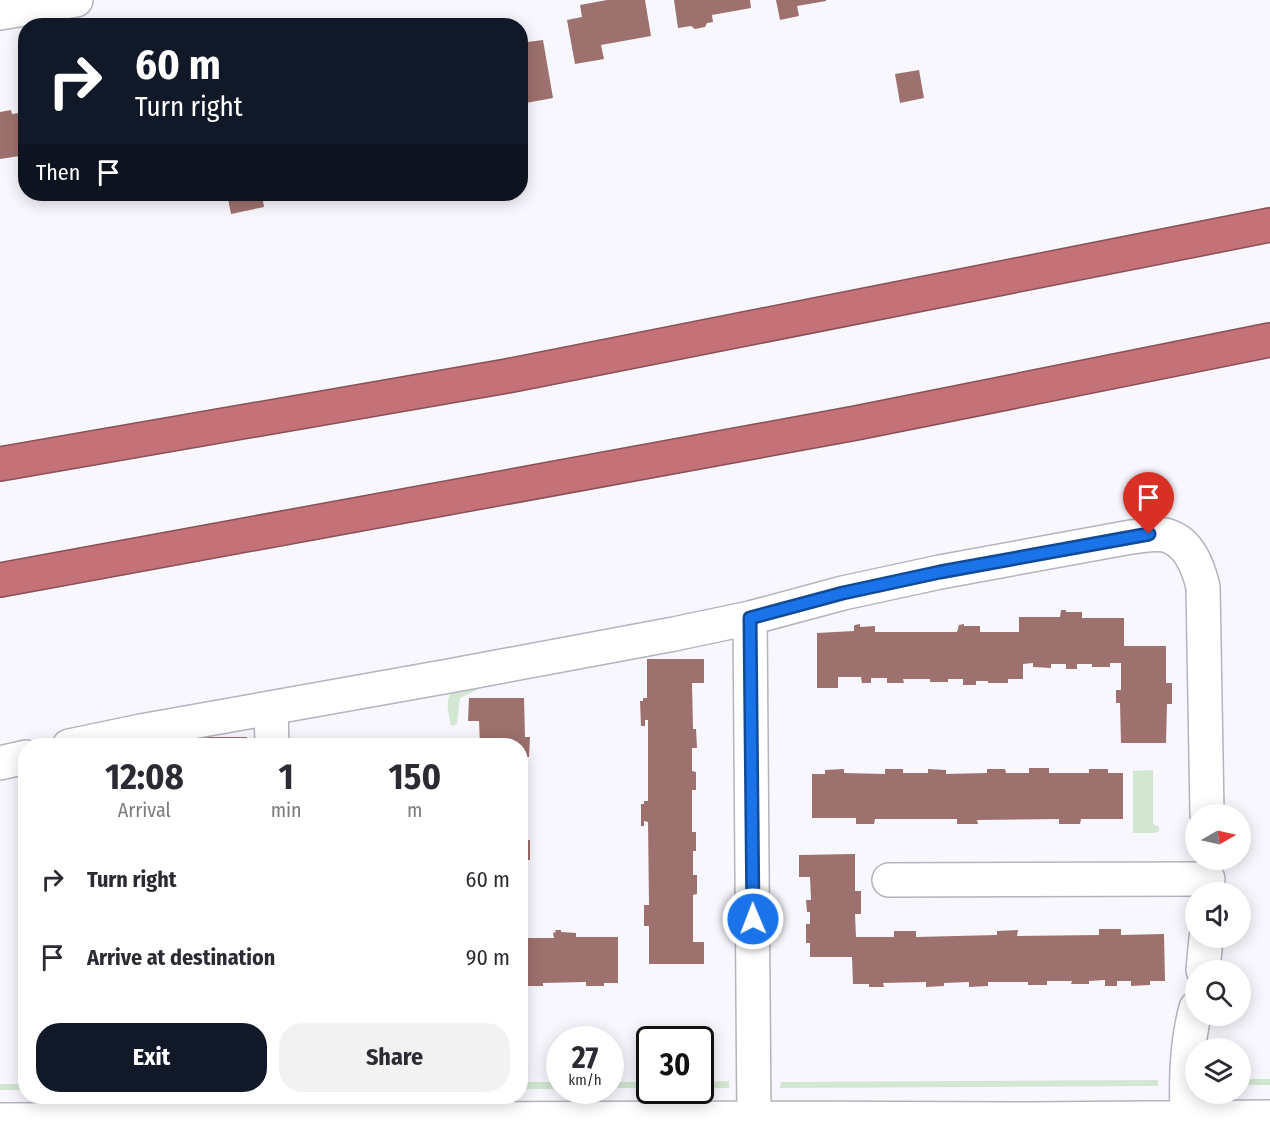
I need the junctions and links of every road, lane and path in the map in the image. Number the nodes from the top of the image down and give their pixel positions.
1 (76, 0) edge
2 (0, 13) edge
3 (1270, 225) edge
4 (1270, 340) edge
5 (0, 464) edge
6 (0, 580) edge
7 (750, 618) junction
8 (271, 708) junction
9 (141, 738) edge
10 (272, 738) edge
11 (18, 758) edge
12 (0, 763) edge
13 (1208, 804) edge
14 (1208, 877) edge
15 (889, 880) dead end
16 (1190, 1026) edge
17 (202, 1108) edge
18 (754, 1118) junction
19 (1270, 1118) edge
20 (1187, 1119) junction
21 (0, 1120) edge
22 (1030, 1121) edge

1 - 2 street
3 - 5 highway
4 - 6 highway
7 - 8 street
7 - 13 street
7 - 18 street
8 - 9 street
8 - 10 street
11 - 12 street
14 - 15 street
16 - 20 street
17 - 18 street
17 - 21 street
18 - 22 street
19 - 20 street
20 - 22 street

